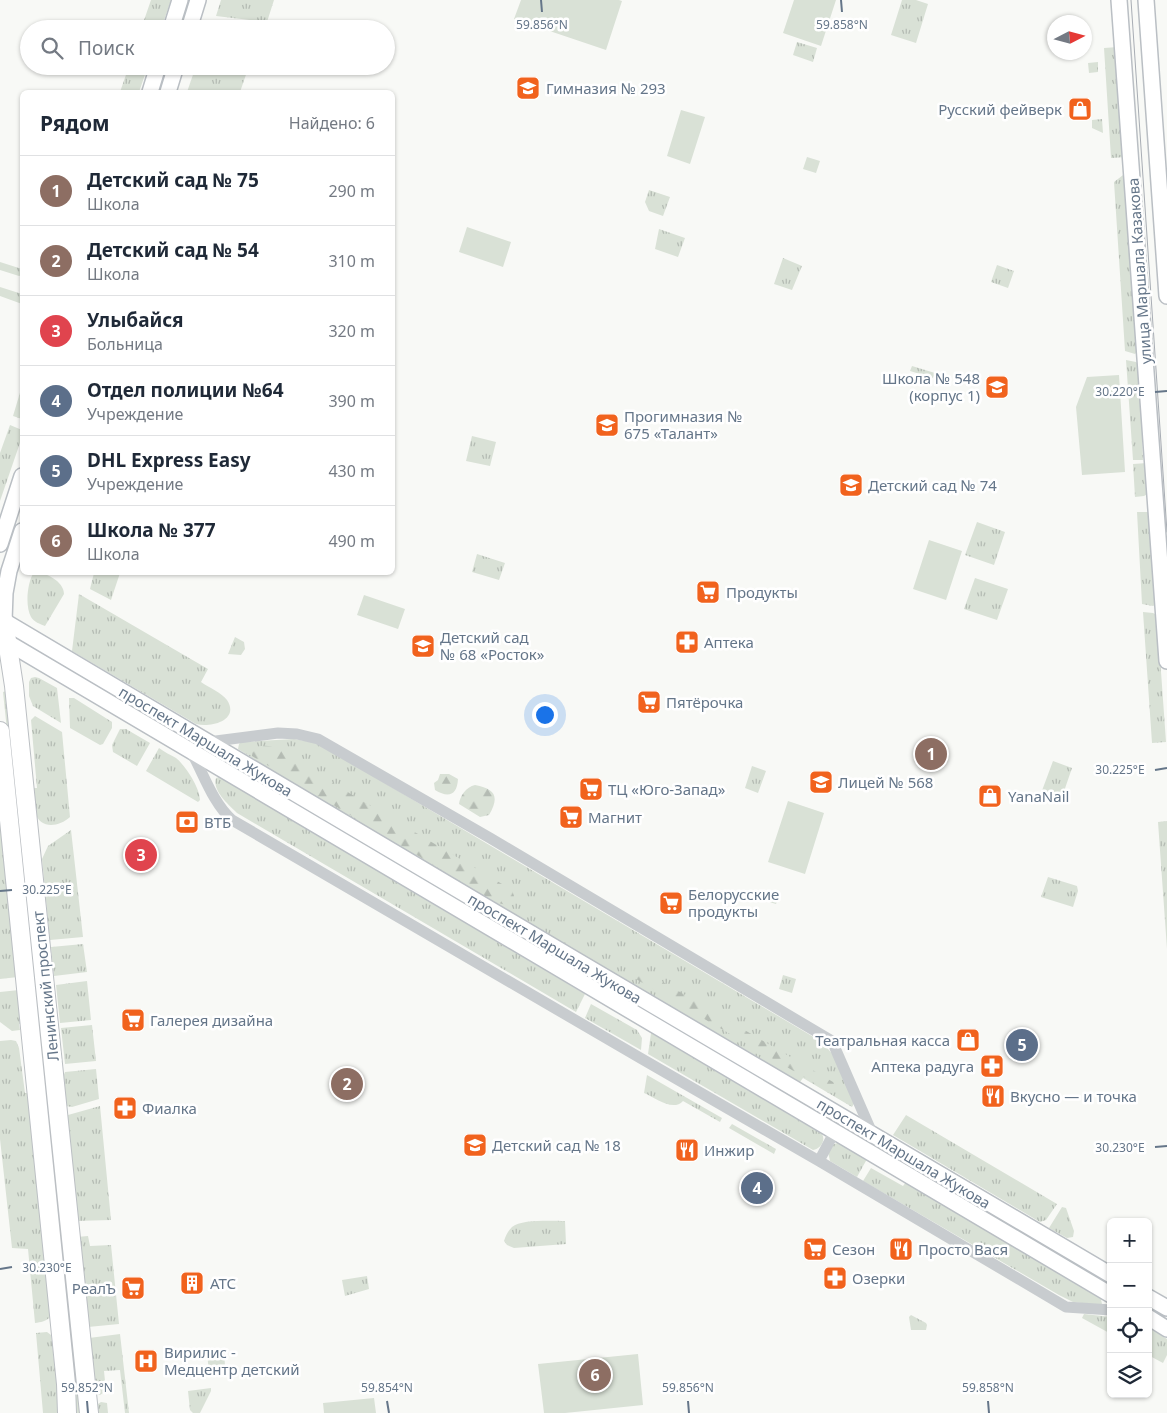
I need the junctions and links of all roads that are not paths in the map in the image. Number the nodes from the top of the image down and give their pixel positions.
1 (180, 0) edge
2 (198, 0) edge
3 (1119, 0) edge
4 (1146, 0) edge
5 (174, 20) edge
6 (192, 20) edge
7 (155, 75) edge
8 (173, 75) edge
9 (151, 90) edge
10 (169, 90) edge
11 (1167, 296) edge
12 (20, 482) edge
13 (20, 538) edge
14 (0, 544) edge
15 (2, 620) edge
16 (4, 641) edge
17 (1167, 661) edge
18 (0, 732) edge
19 (208, 742) junction
20 (192, 753) junction
21 (835, 1131) junction
22 (872, 1134) junction
23 (819, 1161) junction
24 (1107, 1273) edge
25 (1107, 1293) edge
26 (1152, 1299) edge
27 (1167, 1308) edge
28 (1107, 1310) edge
29 (1152, 1319) edge
30 (1167, 1328) edge
31 (68, 1413) edge
32 (89, 1413) edge

1 - 5 main road
2 - 6 main road
3 - 17 main road, улица Маршала Казакова
4 - 11 main road, улица Маршала Казакова
7 - 9 main road
8 - 10 main road
12 - 14 main road
13 - 15 main road, Ленинский проспект
15 - 16 main road, Ленинский проспект
15 - 19 main road, проспект Маршала Жукова
16 - 20 main road, проспект Маршала Жукова
16 - 32 main road, Ленинский проспект
18 - 31 main road, Ленинский проспект
19 - 22 main road, проспект Маршала Жукова
19 - 22 street
20 - 21 main road, проспект Маршала Жукова
20 - 23 street
21 - 23 street
21 - 25 main road, проспект Маршала Жукова
22 - 24 main road, проспект Маршала Жукова
23 - 28 street
26 - 27 main road
29 - 30 main road

